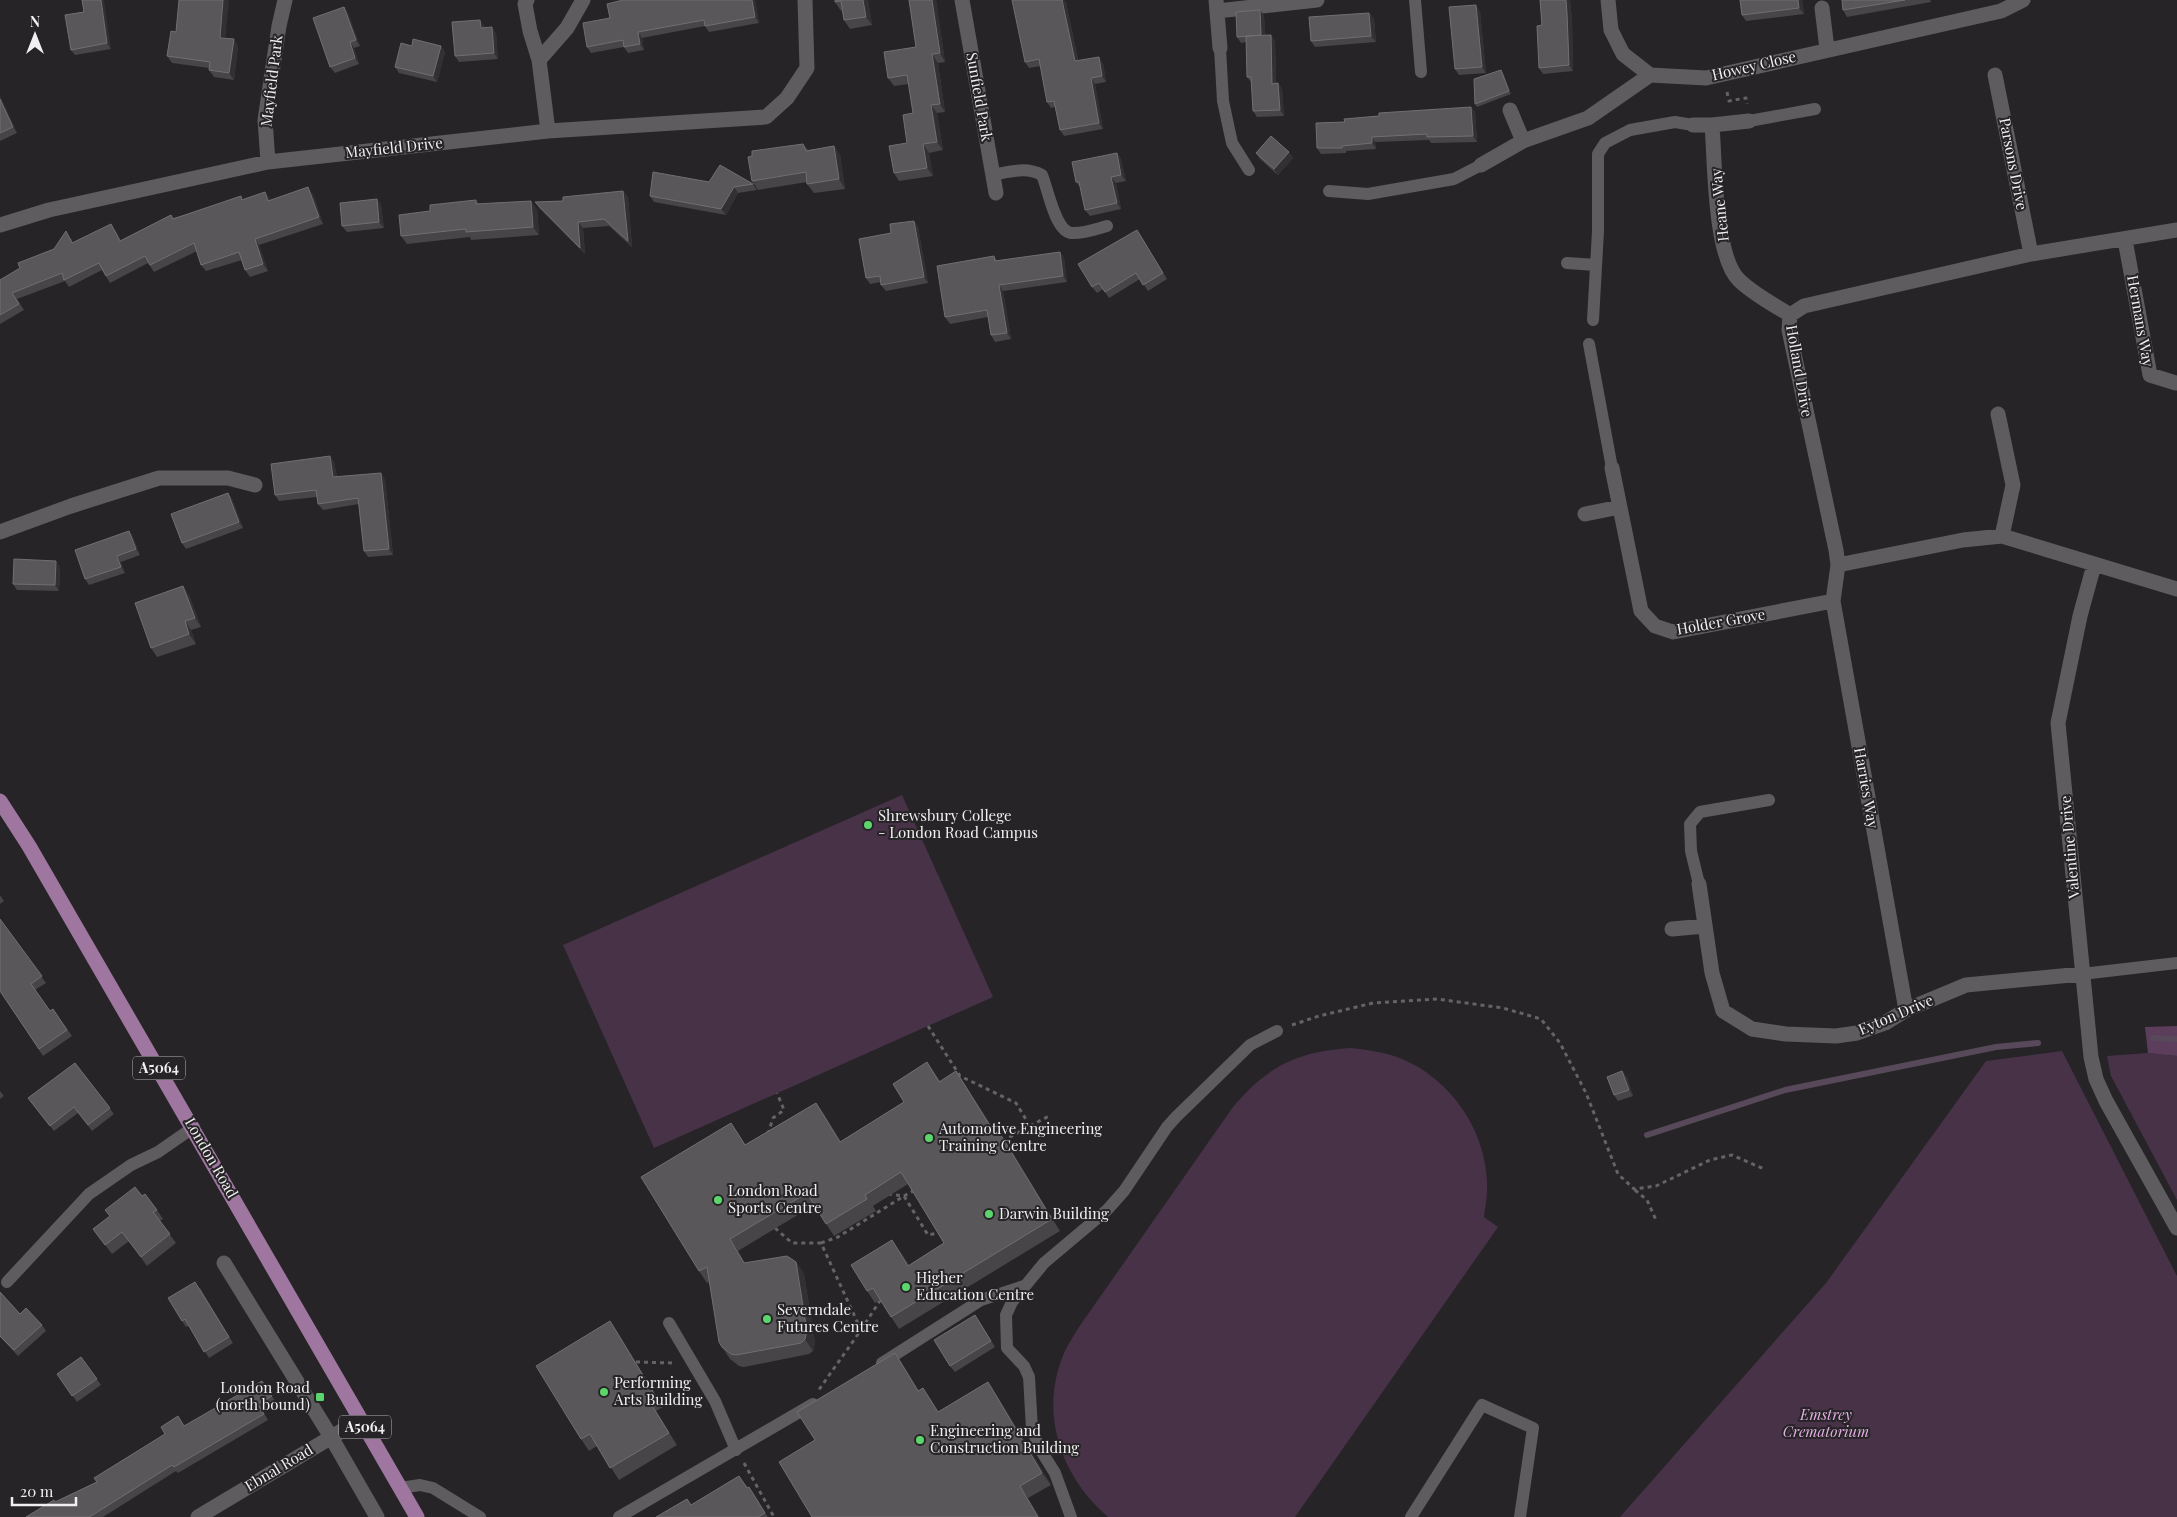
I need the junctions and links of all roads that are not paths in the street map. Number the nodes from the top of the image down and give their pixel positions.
1 (285, 0) edge
2 (527, 0) edge
3 (583, 0) edge
4 (804, 0) edge
5 (962, 0) edge
6 (1317, 0) edge
7 (1415, 0) edge
8 (1608, 0) edge
9 (2023, 0) edge
10 (1217, 6) edge
11 (1822, 8) dead end
12 (1220, 48) joint
13 (1827, 49) junction
14 (539, 60) junction
15 (1421, 72) dead end
16 (1650, 75) junction
17 (1995, 75) dead end
18 (1815, 109) dead end
19 (1510, 110) dead end
20 (1749, 121) joint
21 (1693, 126) joint
22 (1712, 126) junction
23 (548, 131) junction
24 (1523, 141) junction
25 (268, 162) junction
26 (1481, 165) joint
27 (1250, 170) dead end
28 (992, 175) junction
29 (1329, 191) dead end
30 (996, 194) dead end
31 (0, 225) edge
32 (1107, 226) dead end
33 (2177, 230) edge
34 (2125, 240) junction
35 (2031, 254) junction
36 (1567, 263) dead end
37 (1596, 265) junction
38 (1790, 315) junction
39 (1593, 320) dead end
40 (1590, 344) dead end
41 (2176, 383) dead end
42 (1998, 414) dead end
43 (1612, 468) joint
44 (255, 485) dead end
45 (1620, 508) junction
46 (1585, 514) dead end
47 (0, 532) edge
48 (2002, 536) junction
49 (1838, 565) junction
50 (2094, 565) junction
51 (2177, 588) edge
52 (1833, 601) junction
53 (1769, 800) dead end
54 (0, 801) edge
55 (1699, 884) joint
56 (1705, 926) junction
57 (1672, 929) dead end
58 (2177, 963) edge
59 (2082, 974) junction
60 (1906, 1010) junction
61 (1277, 1030) road end
62 (194, 1127) junction
63 (2177, 1228) edge
64 (224, 1263) dead end
65 (7, 1282) dead end
66 (1024, 1286) junction
67 (669, 1323) dead end
68 (869, 1370) edge
69 (821, 1400) edge
70 (360, 1420) junction
71 (331, 1437) junction
72 (736, 1450) junction
73 (400, 1488) junction
74 (198, 1517) edge
75 (377, 1517) edge
76 (418, 1517) edge
77 (480, 1517) edge
78 (619, 1517) edge
79 (1071, 1517) edge
80 (1410, 1517) edge
81 (1520, 1517) edge

1 - 25 street, Mayfield Park
2 - 14 street
3 - 14 street
4 - 23 street, Mayfield Drive
5 - 28 street, Sunfield Park
6 - 10 street
7 - 15 lane
8 - 16 street
9 - 13 street, Howey Close
10 - 12 street
11 - 13 street
12 - 27 lane
13 - 16 street, Howey Close
14 - 23 street
16 - 24 street
17 - 35 street, Parsons Drive
18 - 20 lane
19 - 24 street
20 - 22 street
21 - 22 street
21 - 37 lane
22 - 38 street, Heane Way
23 - 25 street, Mayfield Drive
24 - 26 street
25 - 31 street, Mayfield Drive
26 - 29 lane
28 - 30 street, Sunfield Park
28 - 32 lane
33 - 34 street, Holland Drive
34 - 35 street, Holland Drive
34 - 41 street, Hermans Way
35 - 38 street, Holland Drive
36 - 37 lane
37 - 39 lane
38 - 49 street, Holland Drive
40 - 43 lane
42 - 48 street
43 - 45 street, Holder Grove
44 - 47 street
45 - 46 street
45 - 52 street, Holder Grove
48 - 49 street
48 - 50 street
49 - 52 street, Harries Way
50 - 51 street
50 - 59 street, Valentine Drive
52 - 60 street, Harries Way
53 - 55 lane
54 - 62 main road, London Road / A5064
55 - 56 street, Eyton Drive
56 - 57 street
56 - 60 street, Eyton Drive
58 - 59 lane
59 - 60 street, Eyton Drive
59 - 63 street, Valentine Drive
61 - 66 lane
62 - 65 lane
62 - 70 main road, London Road / A5064
64 - 71 street
66 - 68 lane
66 - 79 lane
67 - 72 lane
69 - 72 lane
70 - 71 street, Ebnal Road
70 - 73 main road, London Road / A5064
71 - 74 street, Ebnal Road
71 - 75 street
72 - 78 lane
73 - 76 main road, London Road / A5064
73 - 77 lane
80 - 81 lane

